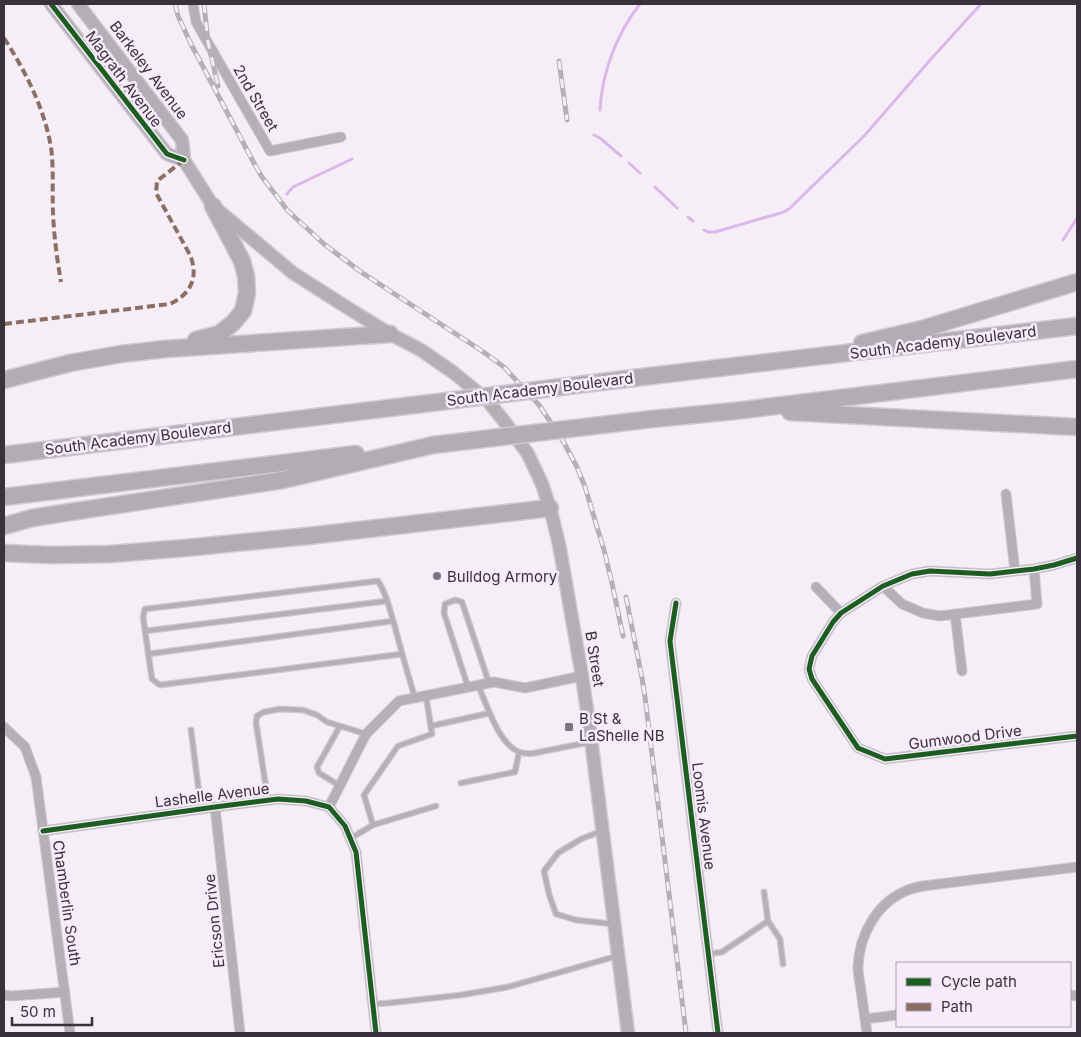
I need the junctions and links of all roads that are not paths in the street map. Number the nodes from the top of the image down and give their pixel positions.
1 (51, 4) edge
2 (78, 4) edge
3 (193, 4) edge
4 (341, 137) dead end
5 (184, 160) junction
6 (214, 206) junction
7 (1077, 282) edge
8 (1077, 326) edge
9 (390, 334) junction
10 (165, 349) junction
11 (784, 361) junction
12 (1077, 369) edge
13 (4, 380) edge
14 (735, 411) junction
15 (504, 421) joint
16 (1077, 427) edge
17 (433, 445) junction
18 (4, 455) edge
19 (1006, 494) dead end
20 (4, 497) edge
21 (550, 508) junction
22 (4, 526) edge
23 (4, 553) edge
24 (1077, 558) edge
25 (1034, 569) junction
26 (1015, 571) junction
27 (883, 586) junction
28 (816, 587) dead end
29 (387, 601) junction
30 (676, 603) dead end
31 (841, 613) junction
32 (955, 614) junction
33 (393, 621) junction
34 (145, 631) junction
35 (148, 654) junction
36 (402, 654) junction
37 (962, 671) dead end
38 (582, 676) junction
39 (489, 683) junction
40 (478, 686) junction
41 (468, 688) junction
42 (426, 696) junction
43 (415, 698) junction
44 (490, 713) junction
45 (340, 726) junction
46 (431, 726) junction
47 (4, 727) edge
48 (191, 730) dead end
49 (366, 734) junction
50 (1077, 736) edge
51 (591, 742) junction
52 (519, 752) junction
53 (461, 783) dead end
54 (340, 786) junction
55 (268, 800) junction
56 (436, 806) dead end
57 (215, 807) junction
58 (329, 807) junction
59 (201, 809) junction
60 (373, 825) junction
61 (43, 831) junction
62 (602, 831) junction
63 (350, 839) junction
64 (1077, 867) edge
65 (764, 892) dead end
66 (768, 921) junction
67 (614, 924) junction
68 (709, 954) junction
69 (618, 955) junction
70 (783, 964) dead end
71 (65, 992) junction
72 (4, 995) edge
73 (373, 1004) junction
74 (896, 1015) edge
75 (865, 1020) junction
76 (70, 1033) edge
77 (240, 1033) edge
78 (376, 1033) edge
79 (628, 1033) edge
80 (718, 1033) edge
81 (867, 1033) edge

1 - 5 main road, Magrath Avenue
2 - 5 main road, Barkeley Avenue
3 - 4 street, 2nd Street
5 - 6 main road, Magrath Avenue
6 - 9 main road, Magrath Avenue
6 - 10 highway
7 - 11 highway
8 - 11 highway, South Academy Boulevard
9 - 10 highway
9 - 15 main road, Magrath Avenue
10 - 13 highway
11 - 18 highway, South Academy Boulevard, bridge
12 - 14 highway
14 - 16 highway
14 - 17 highway, bridge
15 - 21 main road, B Street
17 - 20 highway
17 - 22 highway
19 - 26 street
21 - 23 highway
21 - 38 main road, B Street
24 - 25 street
25 - 26 street
25 - 32 street
26 - 27 street
27 - 31 street
27 - 32 street
28 - 31 street
29 - 33 lane
29 - 34 lane
29 - 34 lane
30 - 68 street, Loomis Avenue
31 - 50 street, Gumwood Drive
32 - 37 street
33 - 35 lane
33 - 36 lane
34 - 35 lane
35 - 36 lane
36 - 43 lane
38 - 39 street
38 - 51 main road, B Street
39 - 40 street
39 - 41 lane
40 - 41 street
40 - 44 lane
41 - 42 street
42 - 43 street
42 - 46 lane
43 - 49 street
44 - 46 lane
44 - 52 lane
45 - 49 lane
45 - 54 lane
45 - 55 lane
46 - 60 lane
47 - 61 street, Chamberlin South
48 - 59 lane
49 - 54 street
51 - 52 lane
51 - 62 main road, B Street
52 - 53 lane
54 - 58 street
55 - 57 street, Lashelle Avenue
55 - 58 street, Lashelle Avenue
56 - 60 lane
57 - 59 street, Lashelle Avenue
57 - 77 street, Ericson Drive
58 - 63 street
59 - 61 street, Lashelle Avenue
60 - 63 lane
61 - 71 street, Chamberlin South
62 - 67 main road, B Street
62 - 67 lane
63 - 73 street
64 - 75 street
65 - 66 lane
66 - 68 lane
66 - 70 lane
67 - 69 main road, B Street
68 - 80 street, Loomis Avenue
69 - 73 lane
69 - 79 main road, B Street
71 - 72 street
71 - 76 street, Chamberlin South
73 - 78 street
74 - 75 street
75 - 81 street

